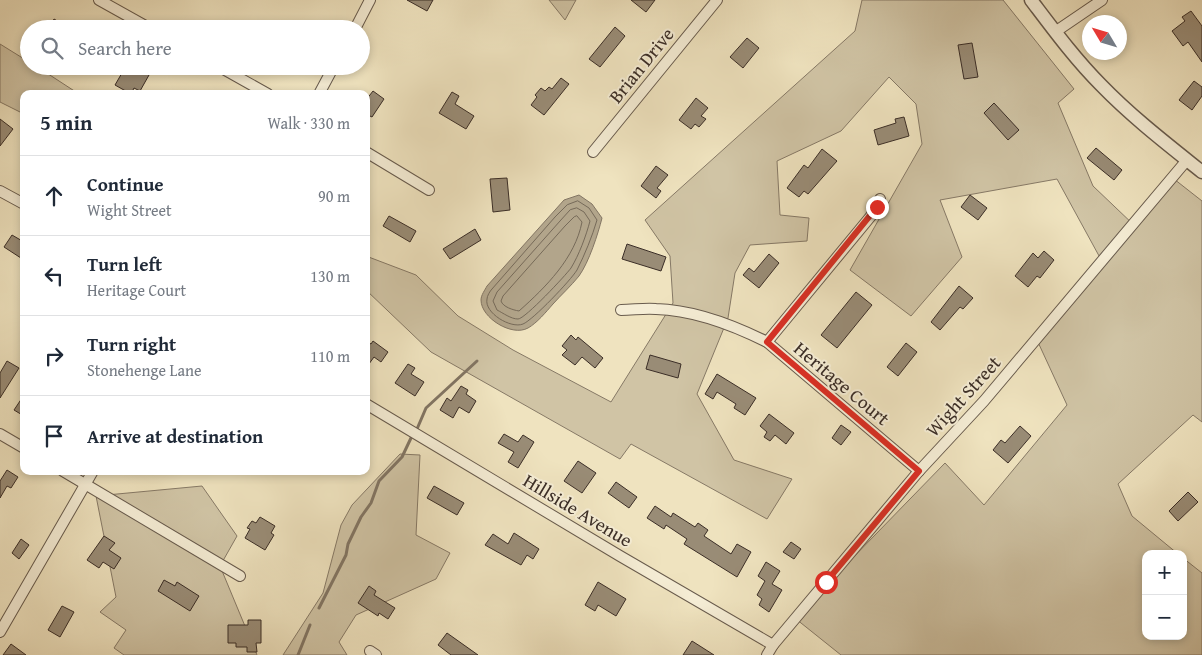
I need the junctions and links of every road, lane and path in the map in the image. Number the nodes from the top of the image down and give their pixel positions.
1 (99, 0) edge
2 (370, 0) edge
3 (717, 0) edge
4 (1030, 0) edge
5 (1102, 0) edge
6 (135, 20) edge
7 (360, 20) edge
8 (1055, 32) junction
9 (234, 75) edge
10 (329, 75) edge
11 (261, 90) edge
12 (321, 90) edge
13 (593, 152) dead end
14 (370, 154) edge
15 (1187, 160) junction
16 (1202, 172) edge
17 (429, 190) dead end
18 (0, 191) edge
19 (880, 199) dead end
20 (20, 202) edge
21 (621, 310) dead end
22 (767, 342) junction
23 (370, 406) edge
24 (0, 434) edge
25 (20, 446) edge
26 (919, 471) junction
27 (70, 475) edge
28 (91, 475) edge
29 (85, 484) junction
30 (240, 576) dead end
31 (0, 632) edge
32 (773, 645) junction
33 (767, 655) edge

1 - 6 street
2 - 7 street
3 - 13 street, Brian Drive
4 - 8 street
5 - 8 street
8 - 15 street
9 - 11 street
10 - 12 street
14 - 17 street
15 - 16 street
15 - 26 street, Wight Street
18 - 20 street
19 - 22 street
21 - 22 street, Heritage Court
22 - 26 street, Heritage Court
23 - 32 street, Hillside Avenue
24 - 25 street
26 - 32 street, Wight Street
27 - 29 street
28 - 29 street
29 - 30 street
29 - 31 street
32 - 33 street, Wight Street

